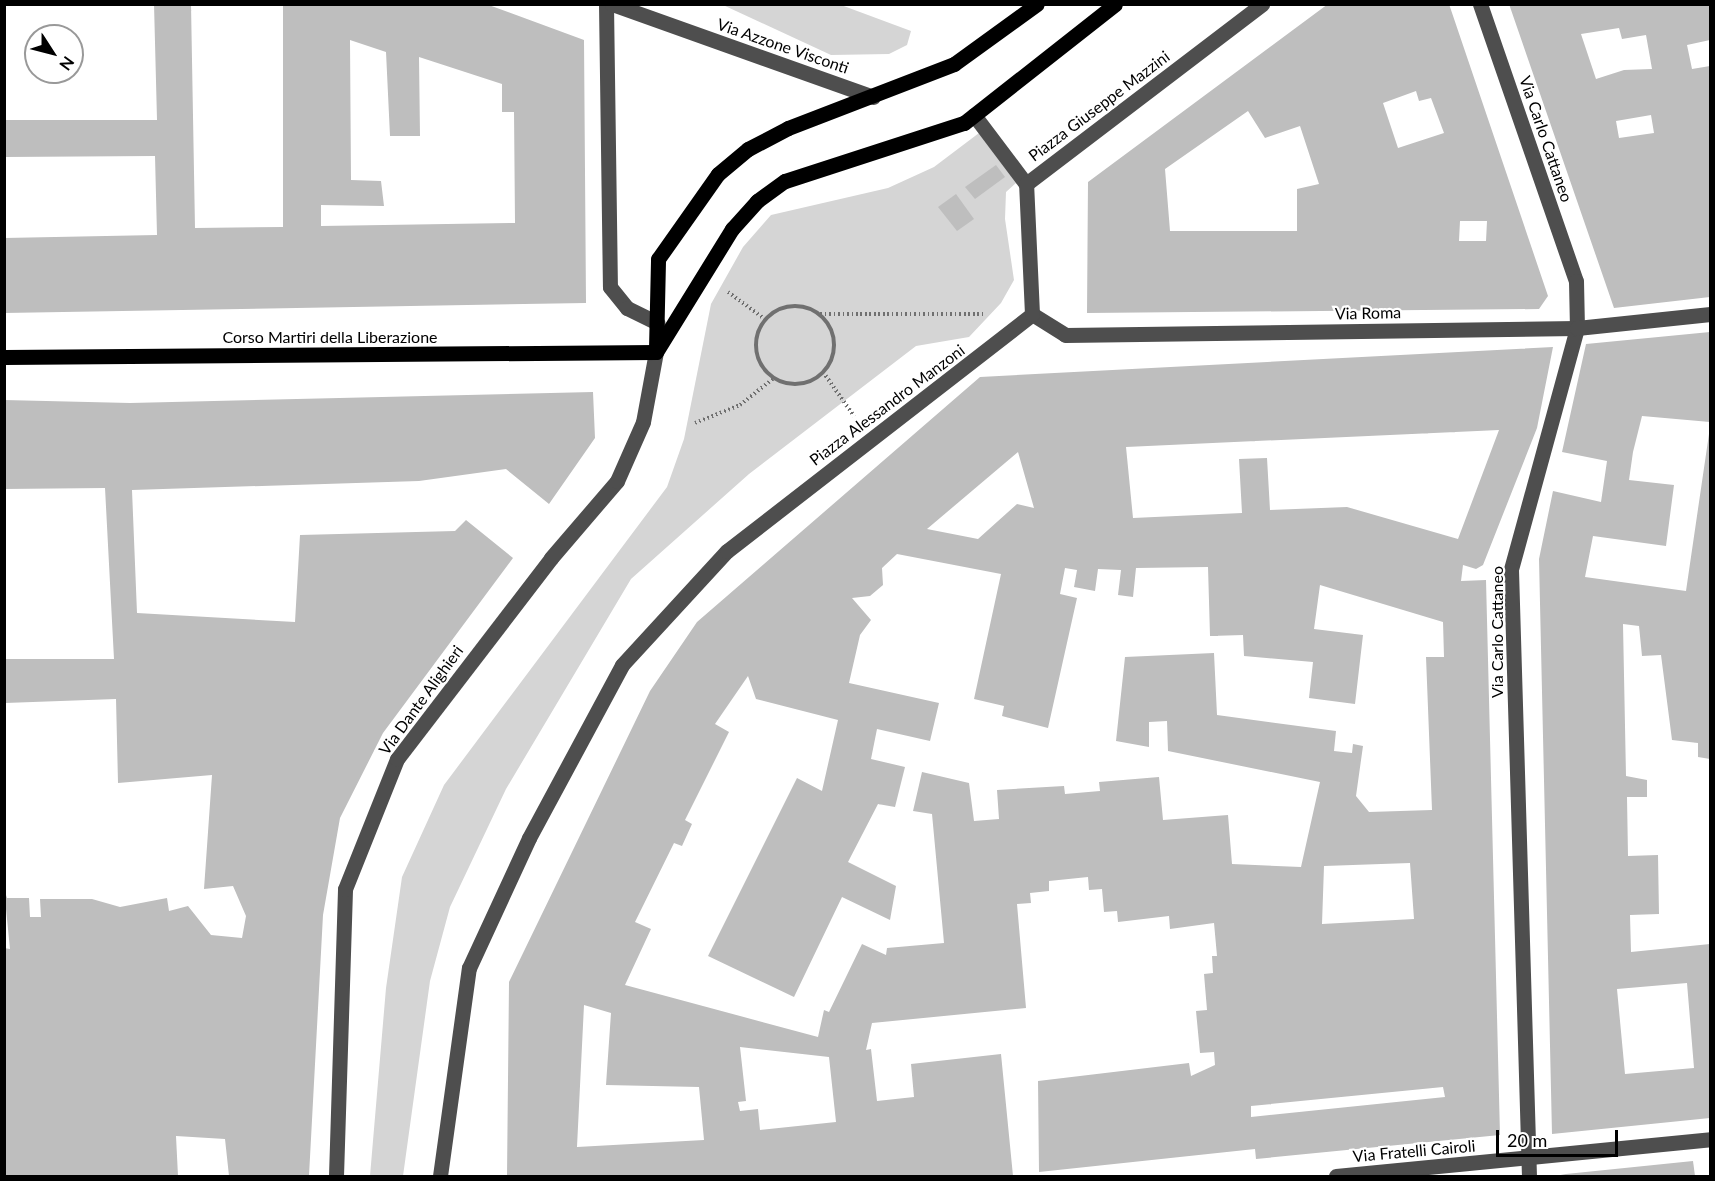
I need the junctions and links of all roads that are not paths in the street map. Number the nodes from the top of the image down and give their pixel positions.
1 (606, 4) edge
2 (612, 4) edge
3 (1036, 4) edge
4 (1116, 4) edge
5 (1262, 4) edge
6 (1480, 4) edge
7 (873, 96) junction
8 (974, 115) junction
9 (1026, 184) junction
10 (1032, 314) junction
11 (1710, 314) edge
12 (658, 323) junction
13 (1577, 328) junction
14 (656, 352) junction
15 (4, 357) edge
16 (1710, 1139) edge
17 (1529, 1159) junction
18 (334, 1176) edge
19 (440, 1176) edge
20 (1336, 1176) edge
21 (1529, 1176) edge

1 - 12 street
2 - 7 street, Via Azzone Visconti
3 - 7 main road
4 - 8 main road
5 - 9 street, Piazza Giuseppe Mazzini
6 - 13 street, Via Carlo Cattaneo
7 - 12 main road
8 - 9 street, Piazza Giuseppe Mazzini
8 - 14 main road
9 - 10 street
10 - 13 street, Via Roma
10 - 19 street, Piazza Alessandro Manzoni
11 - 13 street, Via Roma
12 - 14 main road
13 - 17 street, Via Carlo Cattaneo
14 - 15 main road, Corso Martiri della Liberazione
14 - 18 street, Via Dante Alighieri
16 - 17 street, Via Fratelli Cairoli
17 - 20 street, Via Fratelli Cairoli
17 - 21 street, Via Carlo Cattaneo

